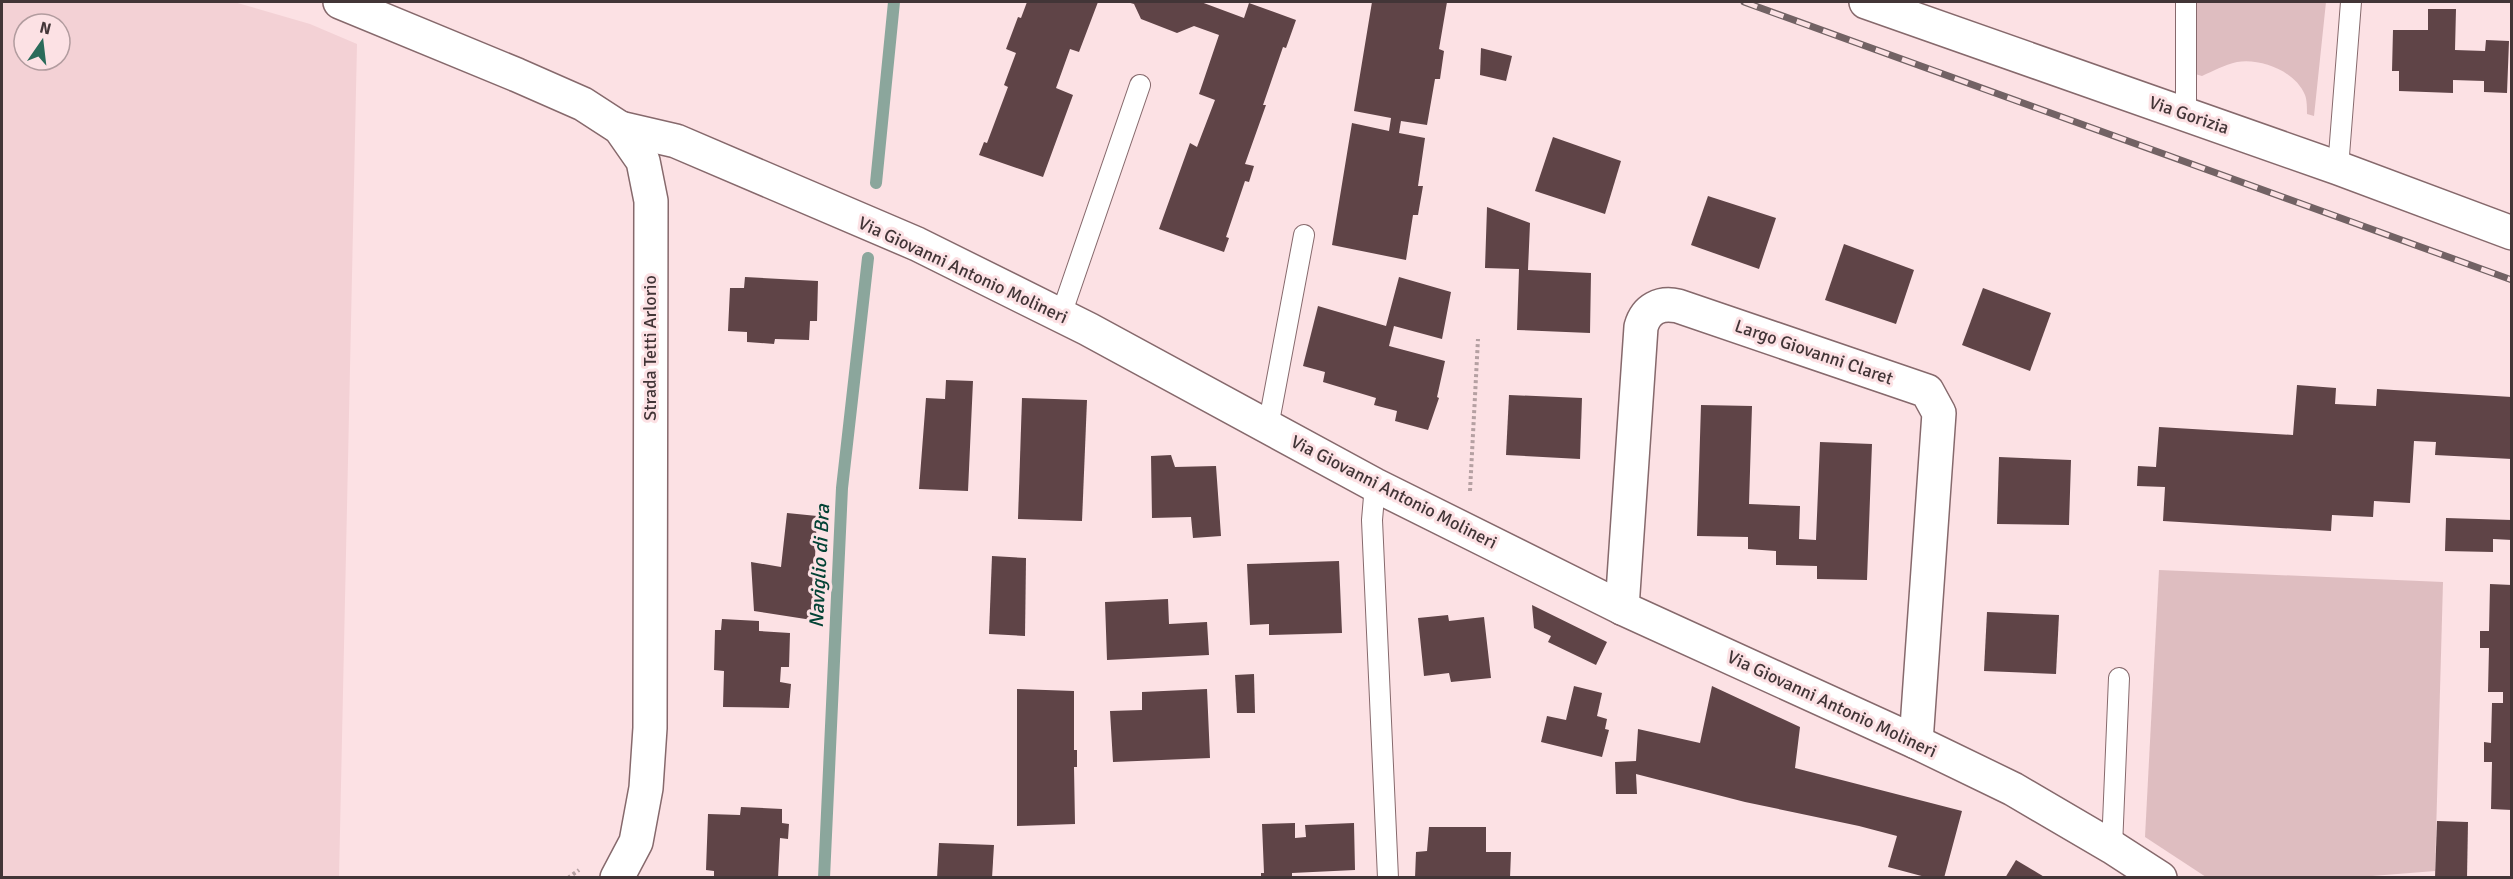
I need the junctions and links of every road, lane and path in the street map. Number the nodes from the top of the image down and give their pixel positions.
1 (340, 2) edge
2 (1866, 2) edge
3 (2186, 2) edge
4 (2351, 2) edge
5 (1140, 85) dead end
6 (2186, 114) junction
7 (620, 128) junction
8 (2337, 168) junction
9 (2511, 233) edge
10 (1304, 235) dead end
11 (1061, 315) junction
12 (1478, 339) dead end
13 (1268, 427) junction
14 (1375, 485) junction
15 (1468, 531) junction
16 (1622, 608) junction
17 (2119, 678) dead end
18 (1916, 742) junction
19 (2112, 847) junction
20 (584, 863) dead end
21 (568, 878) edge
22 (617, 878) edge
23 (1388, 878) edge
24 (2160, 878) edge

1 - 7 street, Strada Tetti Arlorio
2 - 6 street, Via Gorizia
3 - 6 lane
4 - 8 lane
5 - 11 lane
6 - 8 street, Via Gorizia
7 - 11 street, Via Giovanni Antonio Molineri
7 - 22 street, Strada Tetti Arlorio
8 - 9 street, Via Gorizia
10 - 13 lane
11 - 13 street, Via Giovanni Antonio Molineri
12 - 15 path
13 - 14 street, Via Giovanni Antonio Molineri
14 - 15 street, Via Giovanni Antonio Molineri
14 - 23 lane
15 - 16 street, Via Giovanni Antonio Molineri
16 - 18 street, Via Giovanni Antonio Molineri
16 - 18 street, Largo Giovanni Claret
17 - 19 lane
18 - 19 street, Via Giovanni Antonio Molineri
19 - 24 street, Via Giovanni Antonio Molineri
20 - 21 path

